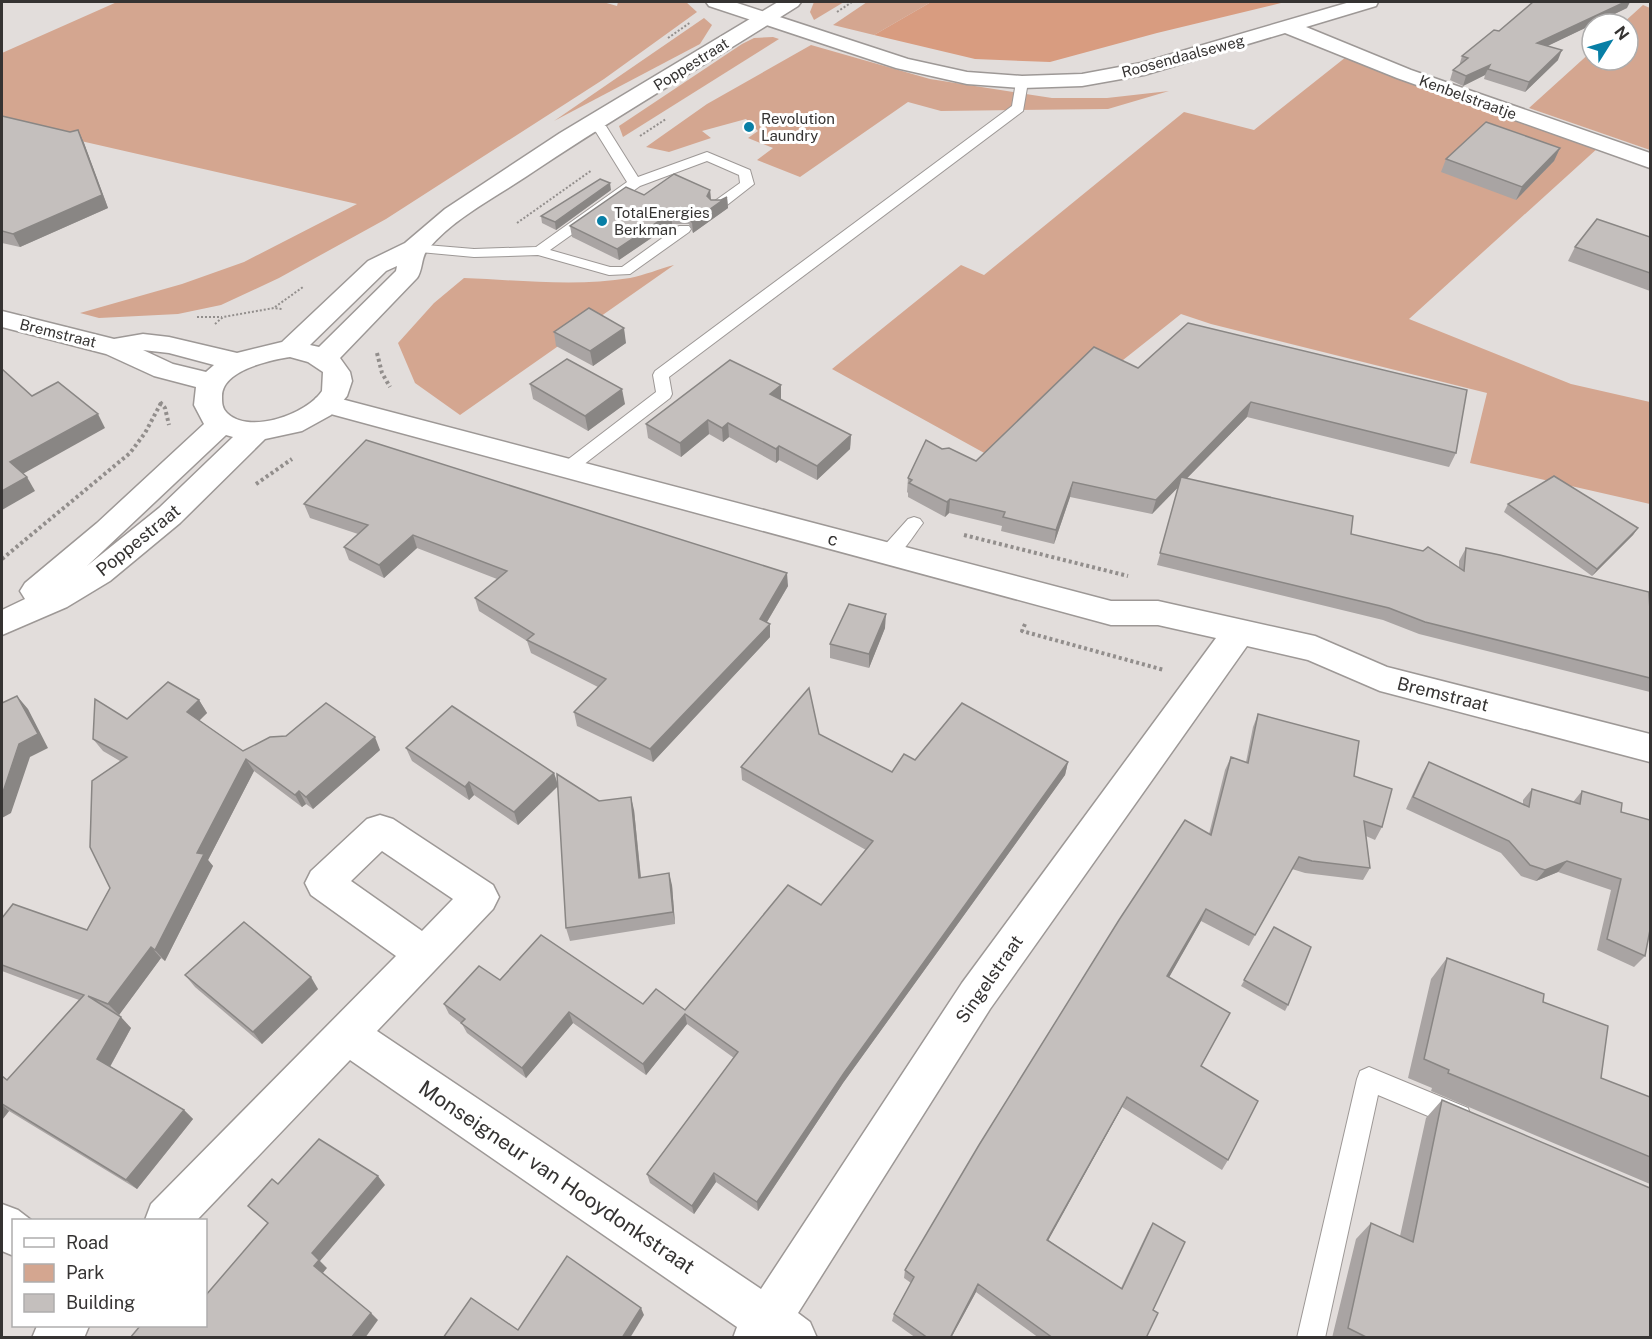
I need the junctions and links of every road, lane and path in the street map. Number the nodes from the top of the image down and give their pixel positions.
1 (716, 2) edge
2 (791, 2) edge
3 (1369, 2) edge
4 (764, 18) junction
5 (1287, 27) junction
6 (1022, 82) junction
7 (670, 115) dead end
8 (589, 124) junction
9 (615, 153) junction
10 (1650, 161) edge
11 (635, 183) junction
12 (717, 206) edge
13 (684, 229) edge
14 (414, 248) junction
15 (539, 251) junction
16 (474, 254) junction
17 (2, 319) edge
18 (115, 348) junction
19 (290, 349) junction
20 (324, 358) junction
21 (238, 362) junction
22 (213, 384) junction
23 (161, 403) dead end
24 (326, 404) junction
25 (222, 423) junction
26 (256, 431) junction
27 (568, 468) junction
28 (914, 523) dead end
29 (888, 553) junction
30 (2, 558) edge
31 (2, 621) edge
32 (1238, 633) junction
33 (1650, 748) edge
34 (424, 954) dead end
35 (348, 1035) junction
36 (1477, 1125) edge
37 (169, 1219) edge
38 (772, 1331) edge
39 (1311, 1338) edge

1 - 4 street, Roosendaalseweg
2 - 4 street, Poppestraat
3 - 5 street, Roosendaalseweg
4 - 6 street, Roosendaalseweg
4 - 8 street, Poppestraat
5 - 6 street, Roosendaalseweg
5 - 10 street, Kenbelstraatje
6 - 27 lane
7 - 9 path, Poppestraat
8 - 9 lane
8 - 14 street, Poppestraat
9 - 11 lane
9 - 16 path, Poppestraat
11 - 12 lane
11 - 15 lane
13 - 15 lane
14 - 16 lane
14 - 19 street, Poppestraat
14 - 20 street
15 - 16 lane
17 - 18 street, Bremstraat
18 - 21 street, Bremstraat
18 - 22 street, Bremstraat
19 - 20 street
19 - 21 street
20 - 24 street
21 - 22 street
22 - 25 street
23 - 30 path
24 - 26 street
24 - 27 street, c
25 - 26 street
25 - 31 street, Poppestraat
26 - 31 street, Poppestraat
27 - 29 street, c
28 - 29 lane
29 - 32 street, c
32 - 33 street, Bremstraat
32 - 38 street, Singelstraat
34 - 35 street
35 - 37 street
35 - 38 street, Monseigneur van Hooydonkstraat
36 - 39 lane

